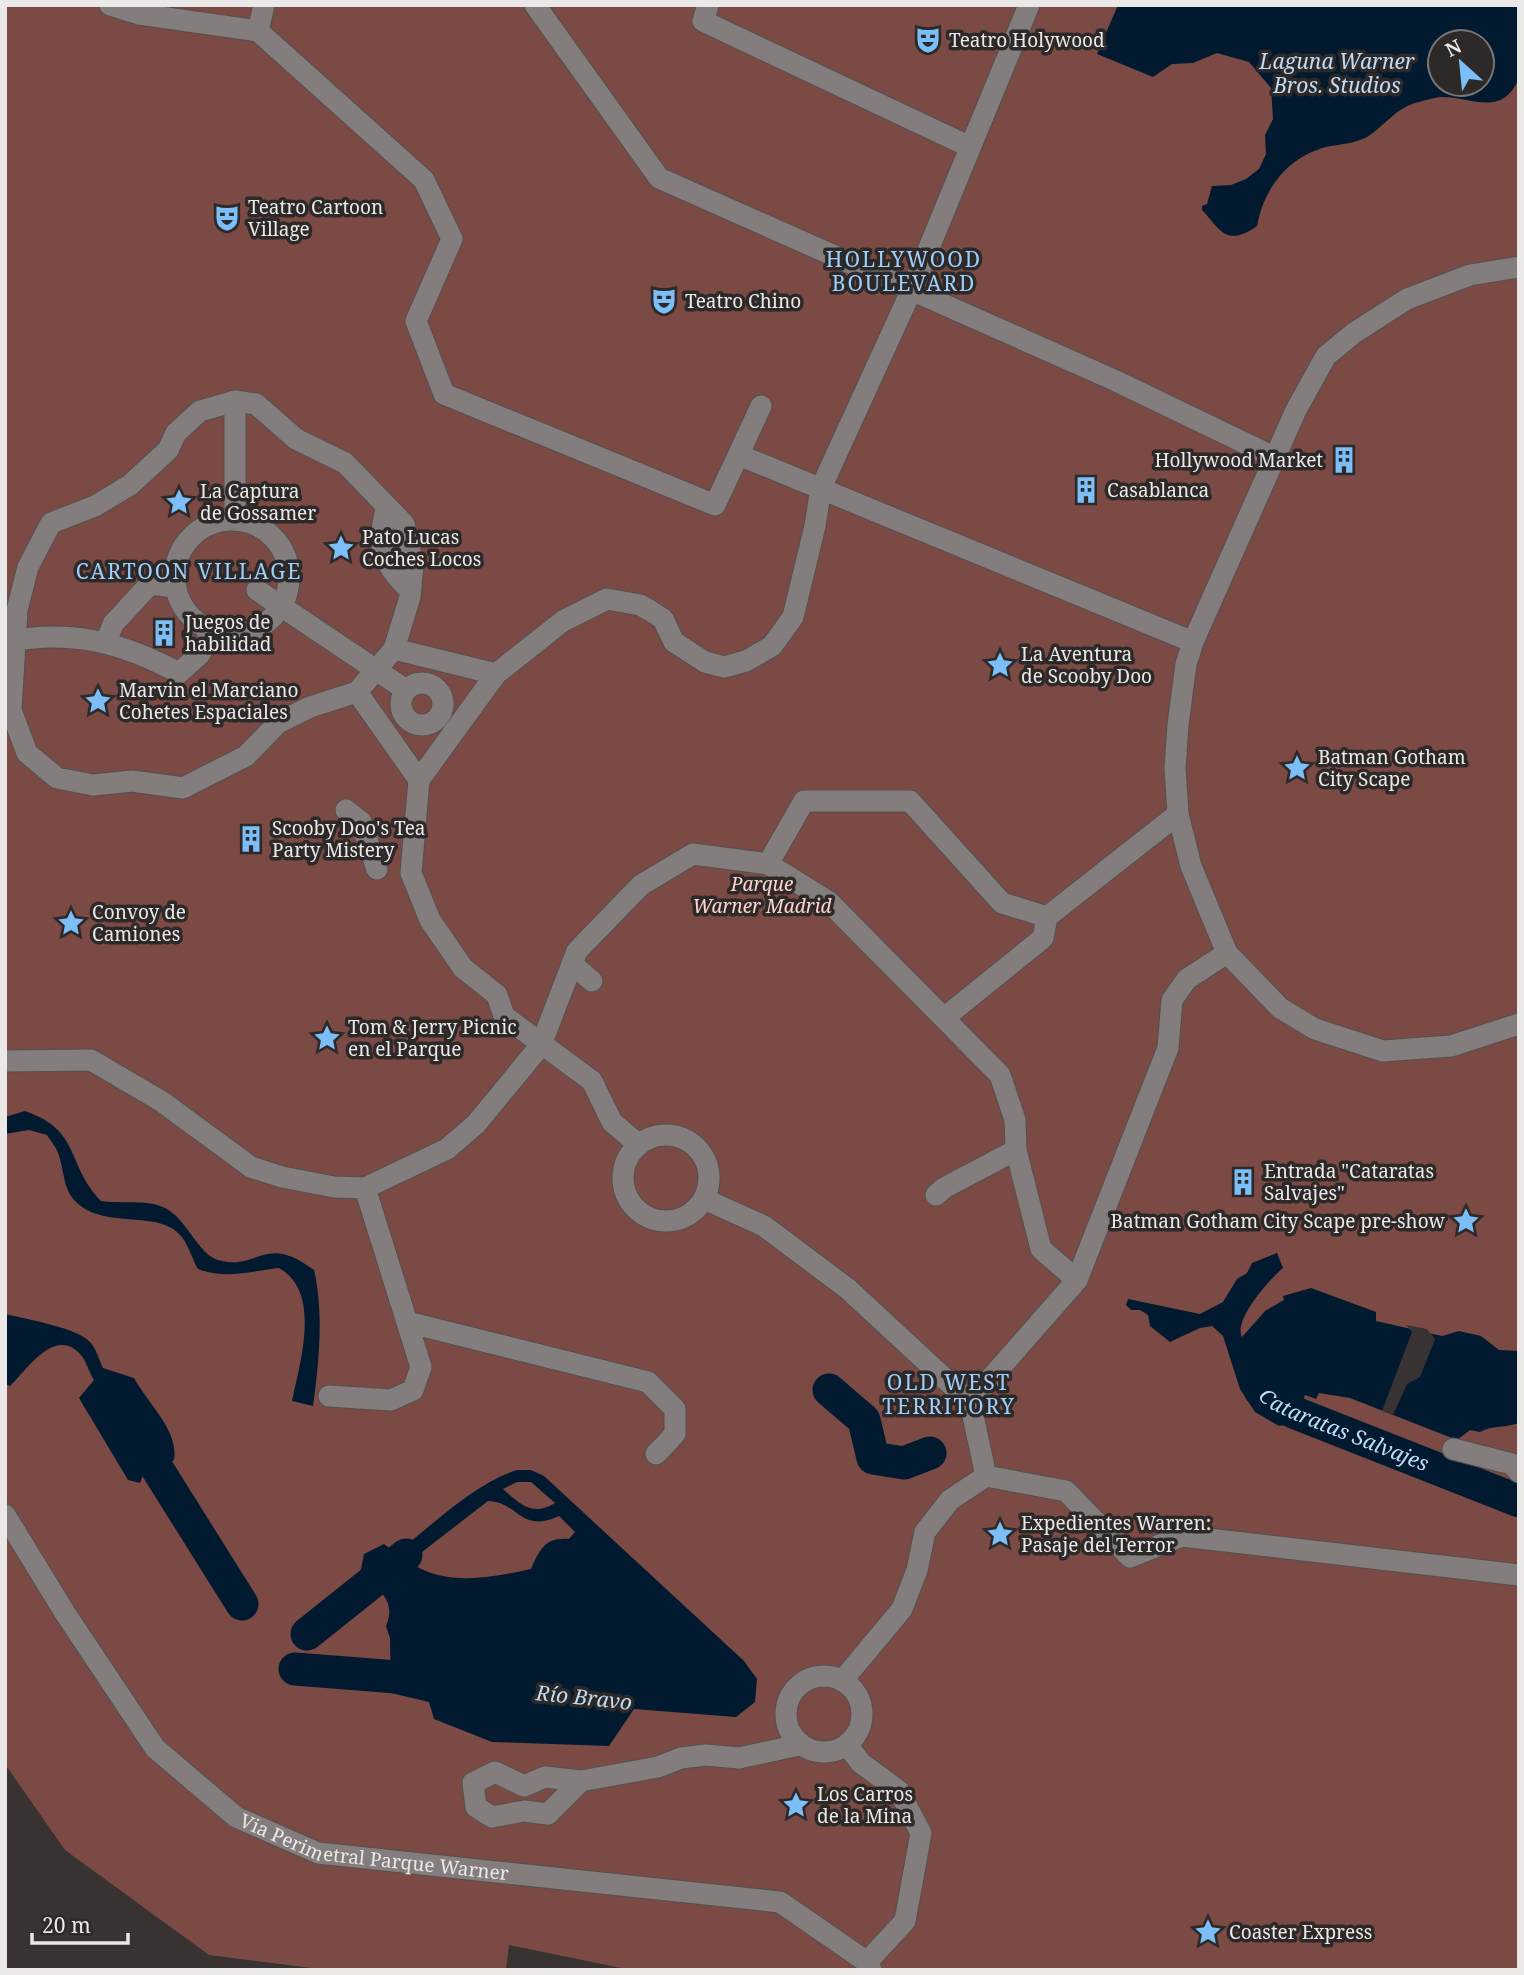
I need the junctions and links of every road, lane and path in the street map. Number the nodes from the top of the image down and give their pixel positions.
1 (110, 5) edge
2 (264, 5) edge
3 (535, 5) edge
4 (708, 5) edge
5 (1029, 5) edge
6 (258, 31) junction
7 (968, 146) junction
8 (1519, 267) edge
9 (912, 289) junction
10 (235, 401) junction
11 (761, 406) dead end
12 (739, 455) junction
13 (1274, 457) junction
14 (821, 488) junction
15 (235, 520) junction
16 (175, 587) junction
17 (257, 590) dead end
18 (281, 606) junction
19 (212, 631) junction
20 (9, 641) edge
21 (106, 642) junction
22 (1193, 642) junction
23 (394, 649) junction
24 (377, 671) junction
25 (496, 674) junction
26 (406, 690) junction
27 (357, 692) junction
28 (448, 722) junction
29 (419, 780) junction
30 (346, 810) dead end
31 (1178, 814) junction
32 (768, 864) junction
33 (377, 869) dead end
34 (1047, 917) junction
35 (1227, 953) junction
36 (572, 964) junction
37 (592, 981) dead end
38 (944, 1018) junction
39 (1519, 1024) edge
40 (541, 1045) junction
41 (5, 1061) edge
42 (639, 1145) junction
43 (1016, 1150) junction
44 (365, 1188) junction
45 (936, 1195) dead end
46 (704, 1199) junction
47 (1077, 1280) junction
48 (407, 1322) junction
49 (329, 1396) dead end
50 (970, 1402) junction
51 (1464, 1446) dead end
52 (656, 1454) dead end
53 (1519, 1472) edge
54 (986, 1476) junction
55 (5, 1515) edge
56 (1519, 1576) edge
57 (842, 1681) junction
58 (799, 1745) junction
59 (847, 1745) junction
60 (523, 1776) junction
61 (581, 1781) junction
62 (524, 1811) junction
63 (869, 1966) edge

1 - 6 street
2 - 6 street
3 - 9 street
4 - 7 street
5 - 7 street
6 - 12 street
7 - 9 street
8 - 13 street
9 - 13 street
9 - 14 street
10 - 15 street
10 - 20 street
10 - 23 street
11 - 12 street
12 - 14 street
13 - 22 street
14 - 22 street
14 - 25 street
15 - 16 street
15 - 18 street
16 - 19 street
16 - 21 street
17 - 18 street
18 - 19 street
18 - 24 street
19 - 21 street
20 - 21 street
20 - 27 street
22 - 31 street
23 - 24 street
23 - 25 street
24 - 26 street
24 - 27 street
25 - 28 street
26 - 28 street
26 - 28 street
27 - 29 street
28 - 29 street
29 - 40 street
30 - 33 street
31 - 34 street
31 - 35 street
32 - 34 street
32 - 36 street
32 - 38 street
34 - 38 street
35 - 39 street
35 - 47 street
36 - 37 street
36 - 40 street
38 - 43 street
40 - 42 street
40 - 44 street
41 - 44 street
42 - 46 street
42 - 46 street
43 - 45 street
43 - 47 street
44 - 48 street
46 - 50 street
47 - 50 street
48 - 49 street
48 - 52 street
50 - 54 street
51 - 53 street
54 - 56 street
54 - 57 street
55 - 63 street, Via Perimetral Parque Warner
57 - 58 street
57 - 59 street
58 - 59 street
58 - 61 street
59 - 63 street
60 - 61 street
60 - 62 street
60 - 62 street
61 - 62 street

